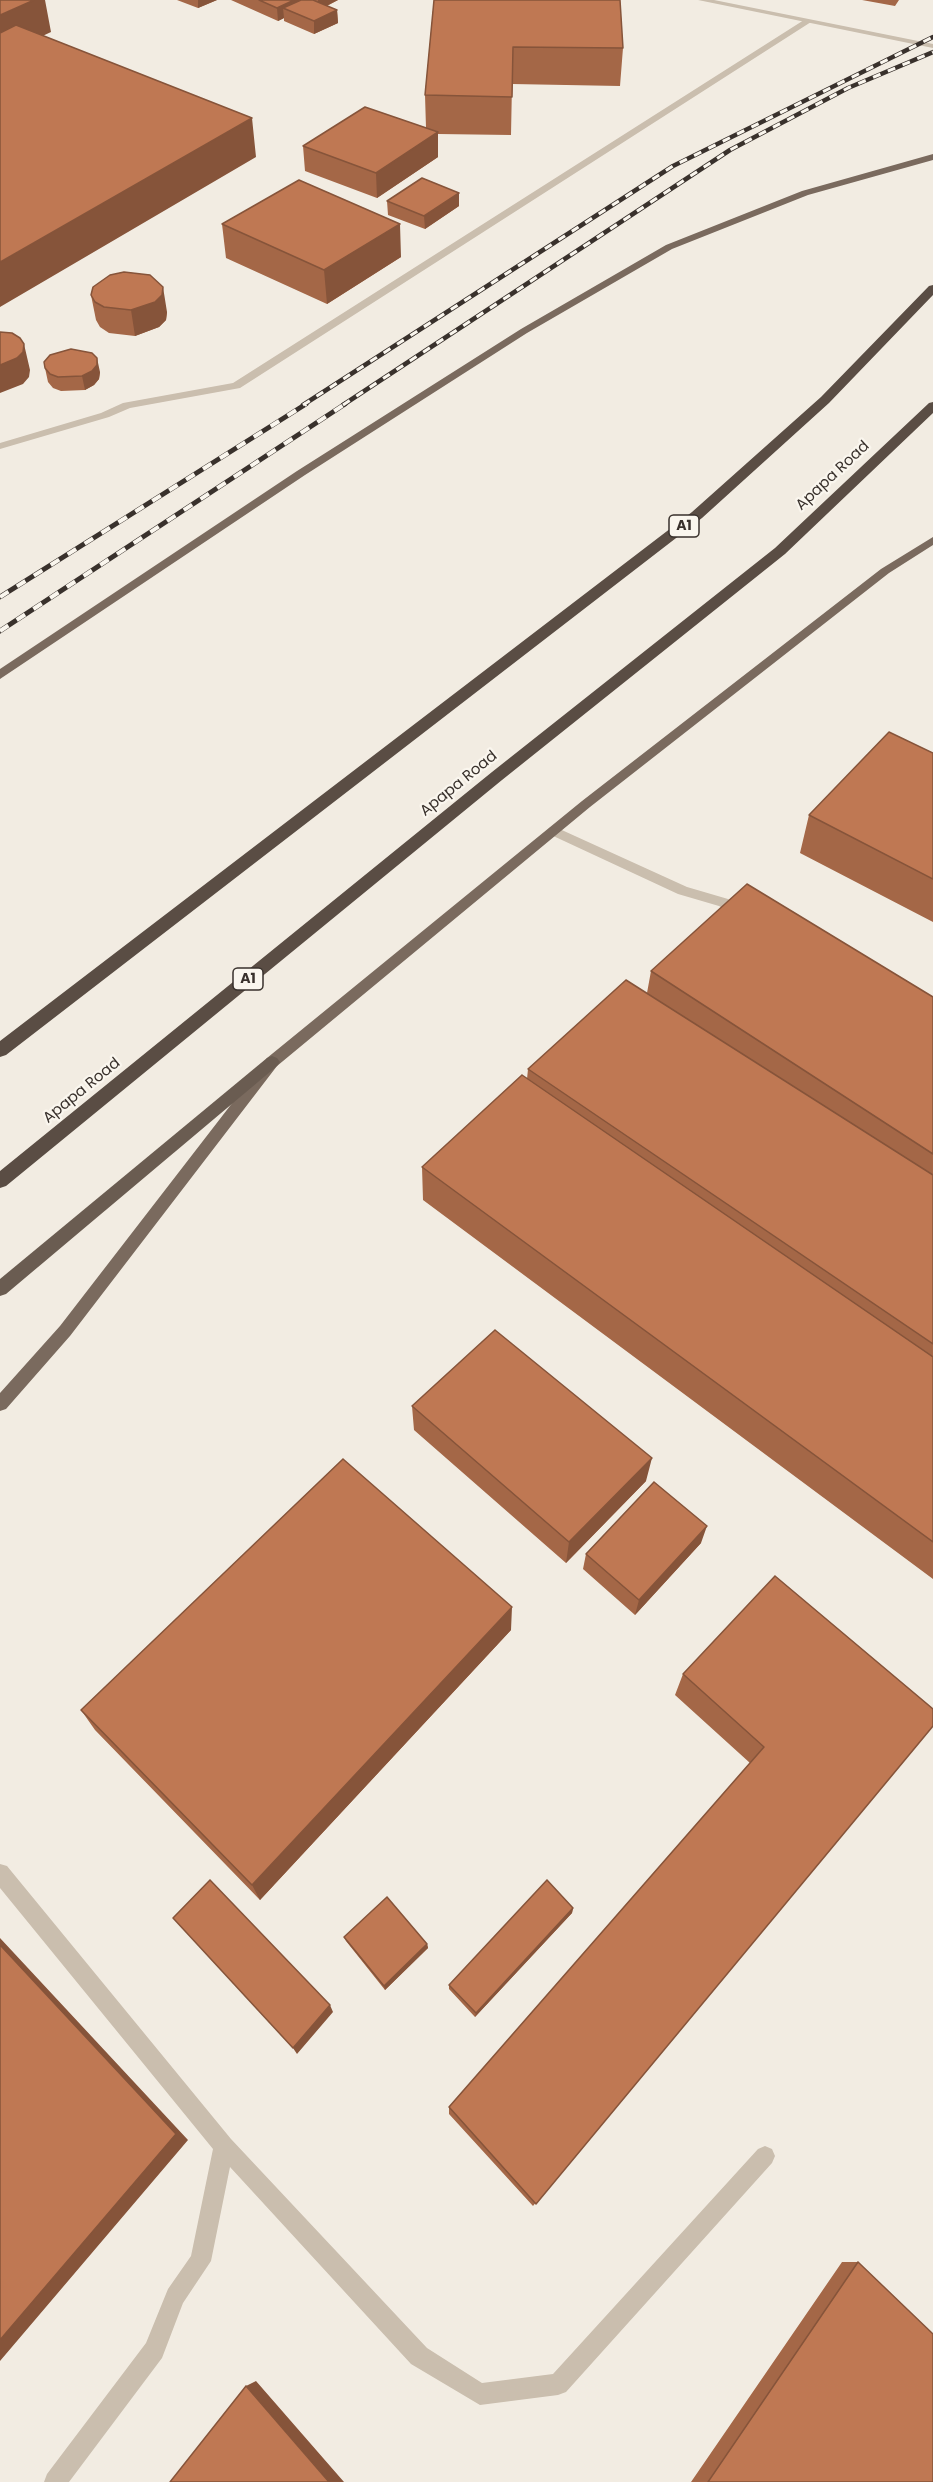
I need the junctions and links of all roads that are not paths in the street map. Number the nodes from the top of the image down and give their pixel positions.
1 (702, 0) edge
2 (807, 22) junction
3 (933, 46) edge
4 (933, 157) edge
5 (933, 288) edge
6 (933, 406) edge
7 (0, 446) edge
8 (933, 540) edge
9 (0, 675) edge
10 (553, 831) junction
11 (753, 920) edge
12 (0, 1050) edge
13 (272, 1062) junction
14 (0, 1181) edge
15 (0, 1289) edge
16 (0, 1404) edge
17 (0, 1873) edge
18 (224, 2146) junction
19 (765, 2156) dead end
20 (55, 2482) edge

1 - 2 street
2 - 3 street
2 - 7 street
4 - 9 main road
5 - 12 highway, A1
6 - 14 highway, Apapa Road / A1
8 - 10 main road
10 - 11 street
10 - 13 main road
13 - 15 highway
13 - 16 main road
17 - 18 street
18 - 19 street
18 - 20 street

